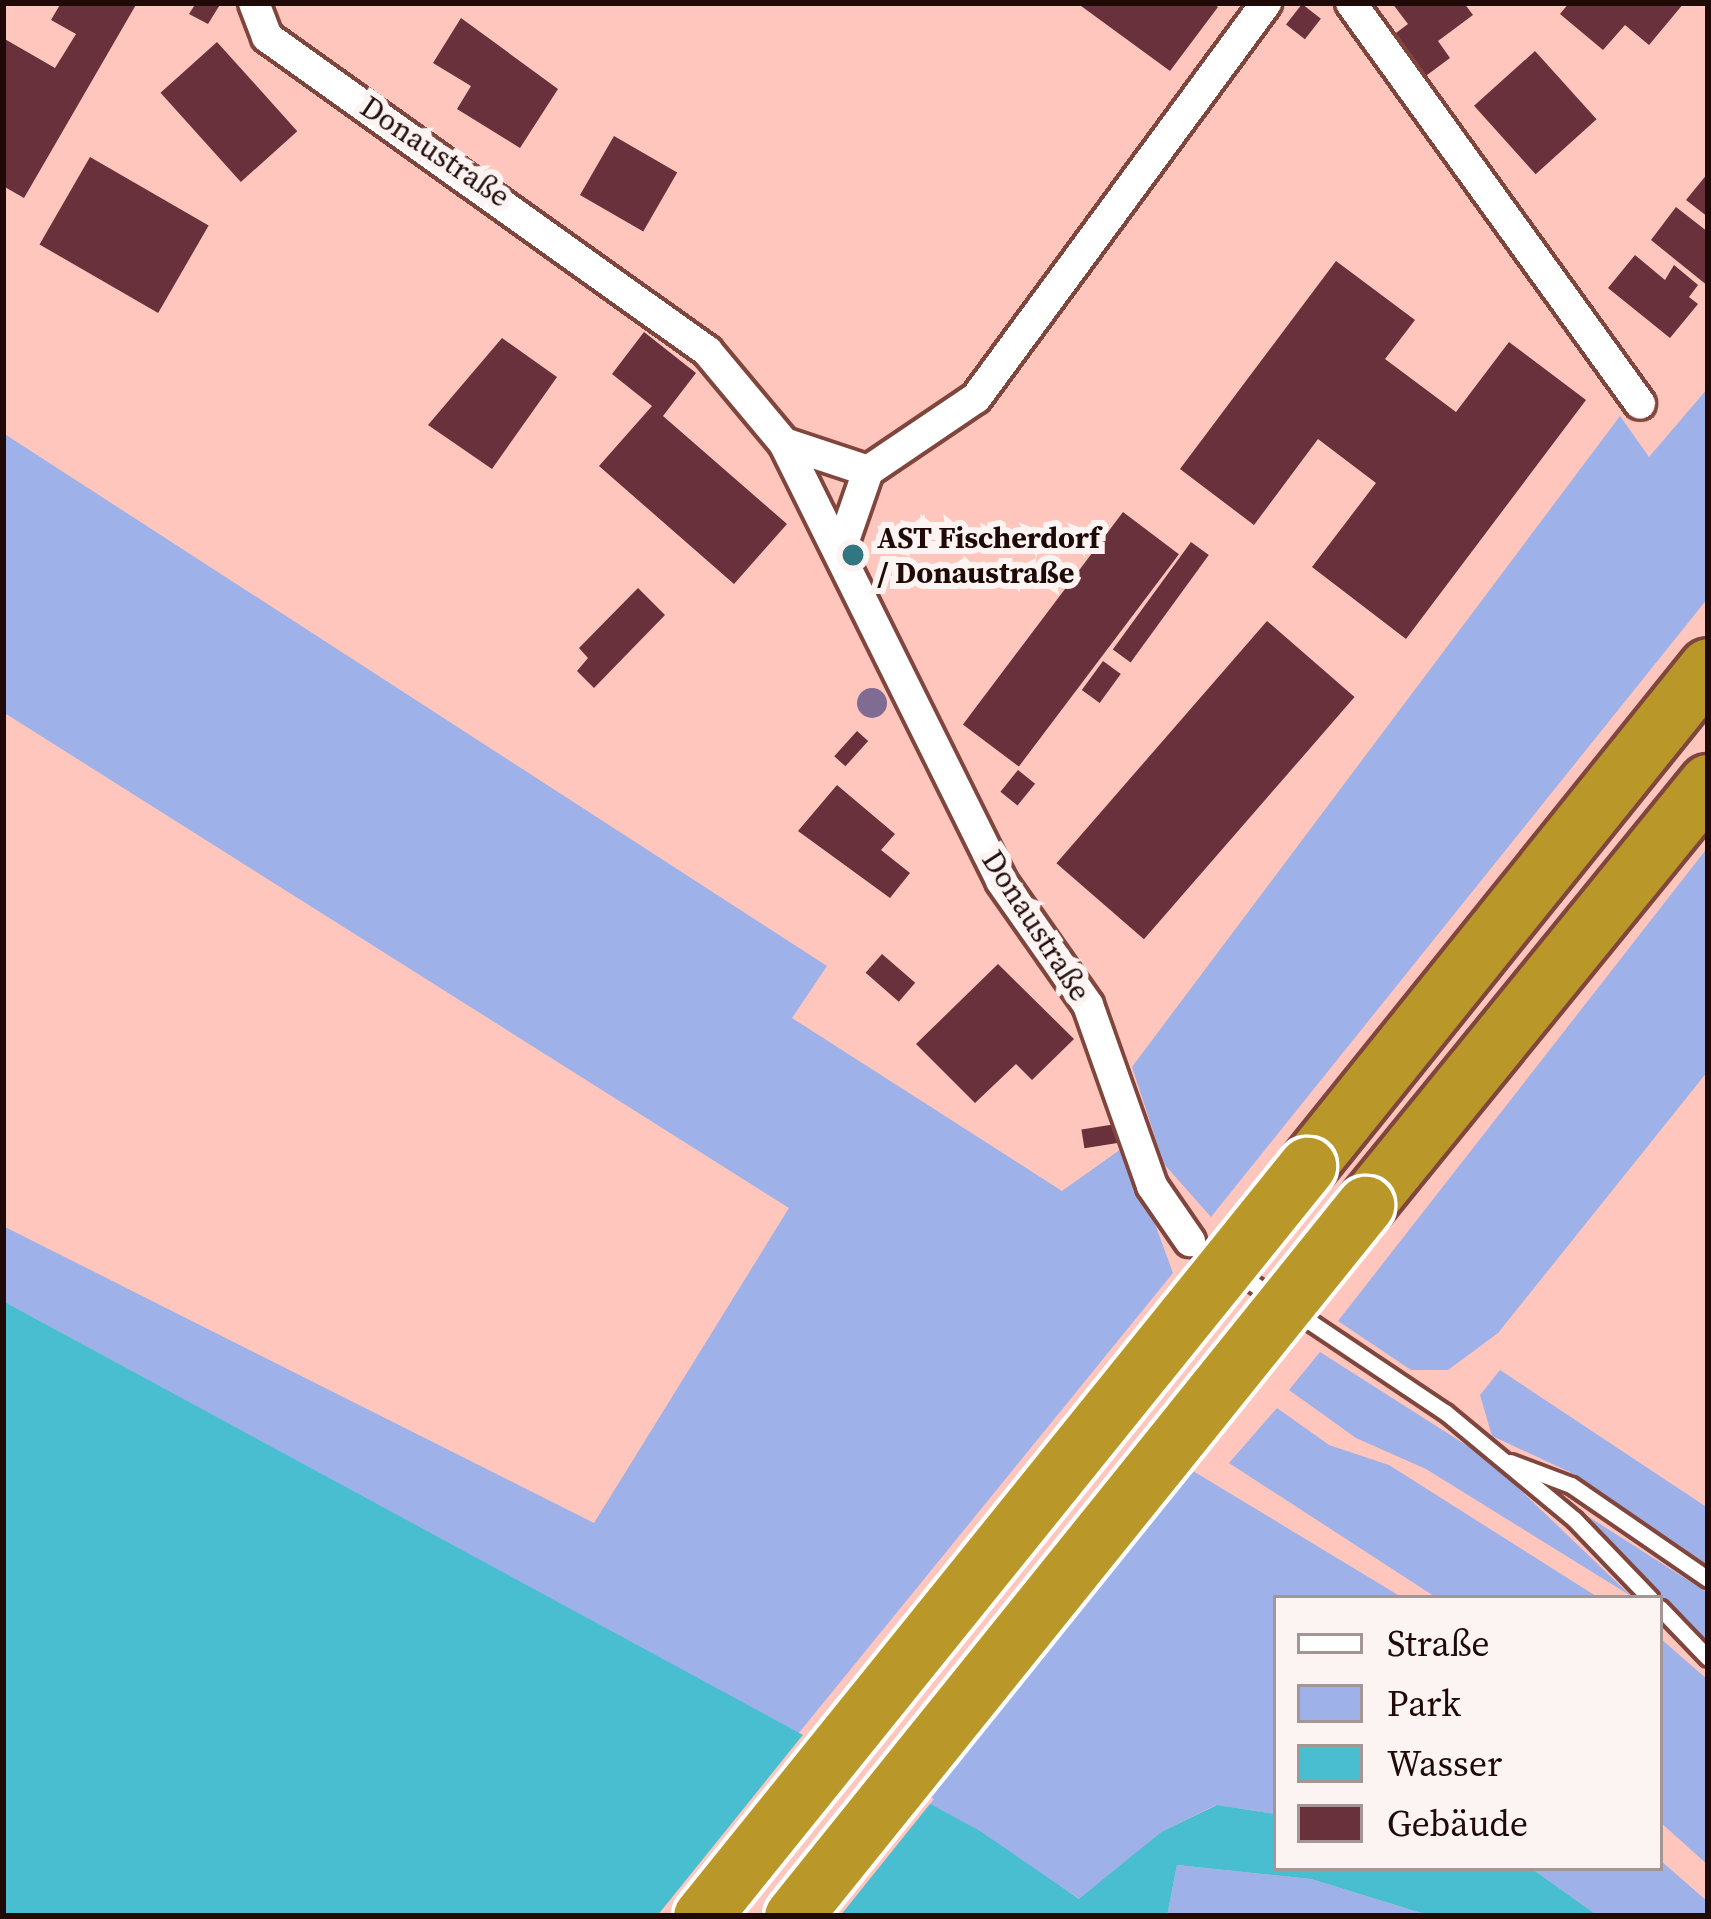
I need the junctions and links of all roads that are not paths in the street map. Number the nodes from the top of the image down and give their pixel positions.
1 (254, 3) edge
2 (1266, 3) edge
3 (1351, 3) edge
4 (1640, 404) dead end
5 (784, 442) junction
6 (868, 471) junction
7 (841, 549) junction
8 (1708, 667) edge
9 (1708, 782) edge
10 (1190, 1241) joint
11 (1502, 1459) junction
12 (1708, 1579) edge
13 (1647, 1595) edge
14 (1663, 1611) edge
15 (1708, 1658) edge
16 (702, 1916) edge
17 (794, 1916) edge

1 - 5 street, Donaustraße
2 - 6 street
3 - 4 street
5 - 6 street
5 - 7 street, Donaustraße
6 - 7 street
7 - 10 street, Donaustraße
8 - 16 highway, bridge
9 - 17 highway, bridge
10 - 11 lane
11 - 12 lane
11 - 13 lane
14 - 15 lane

